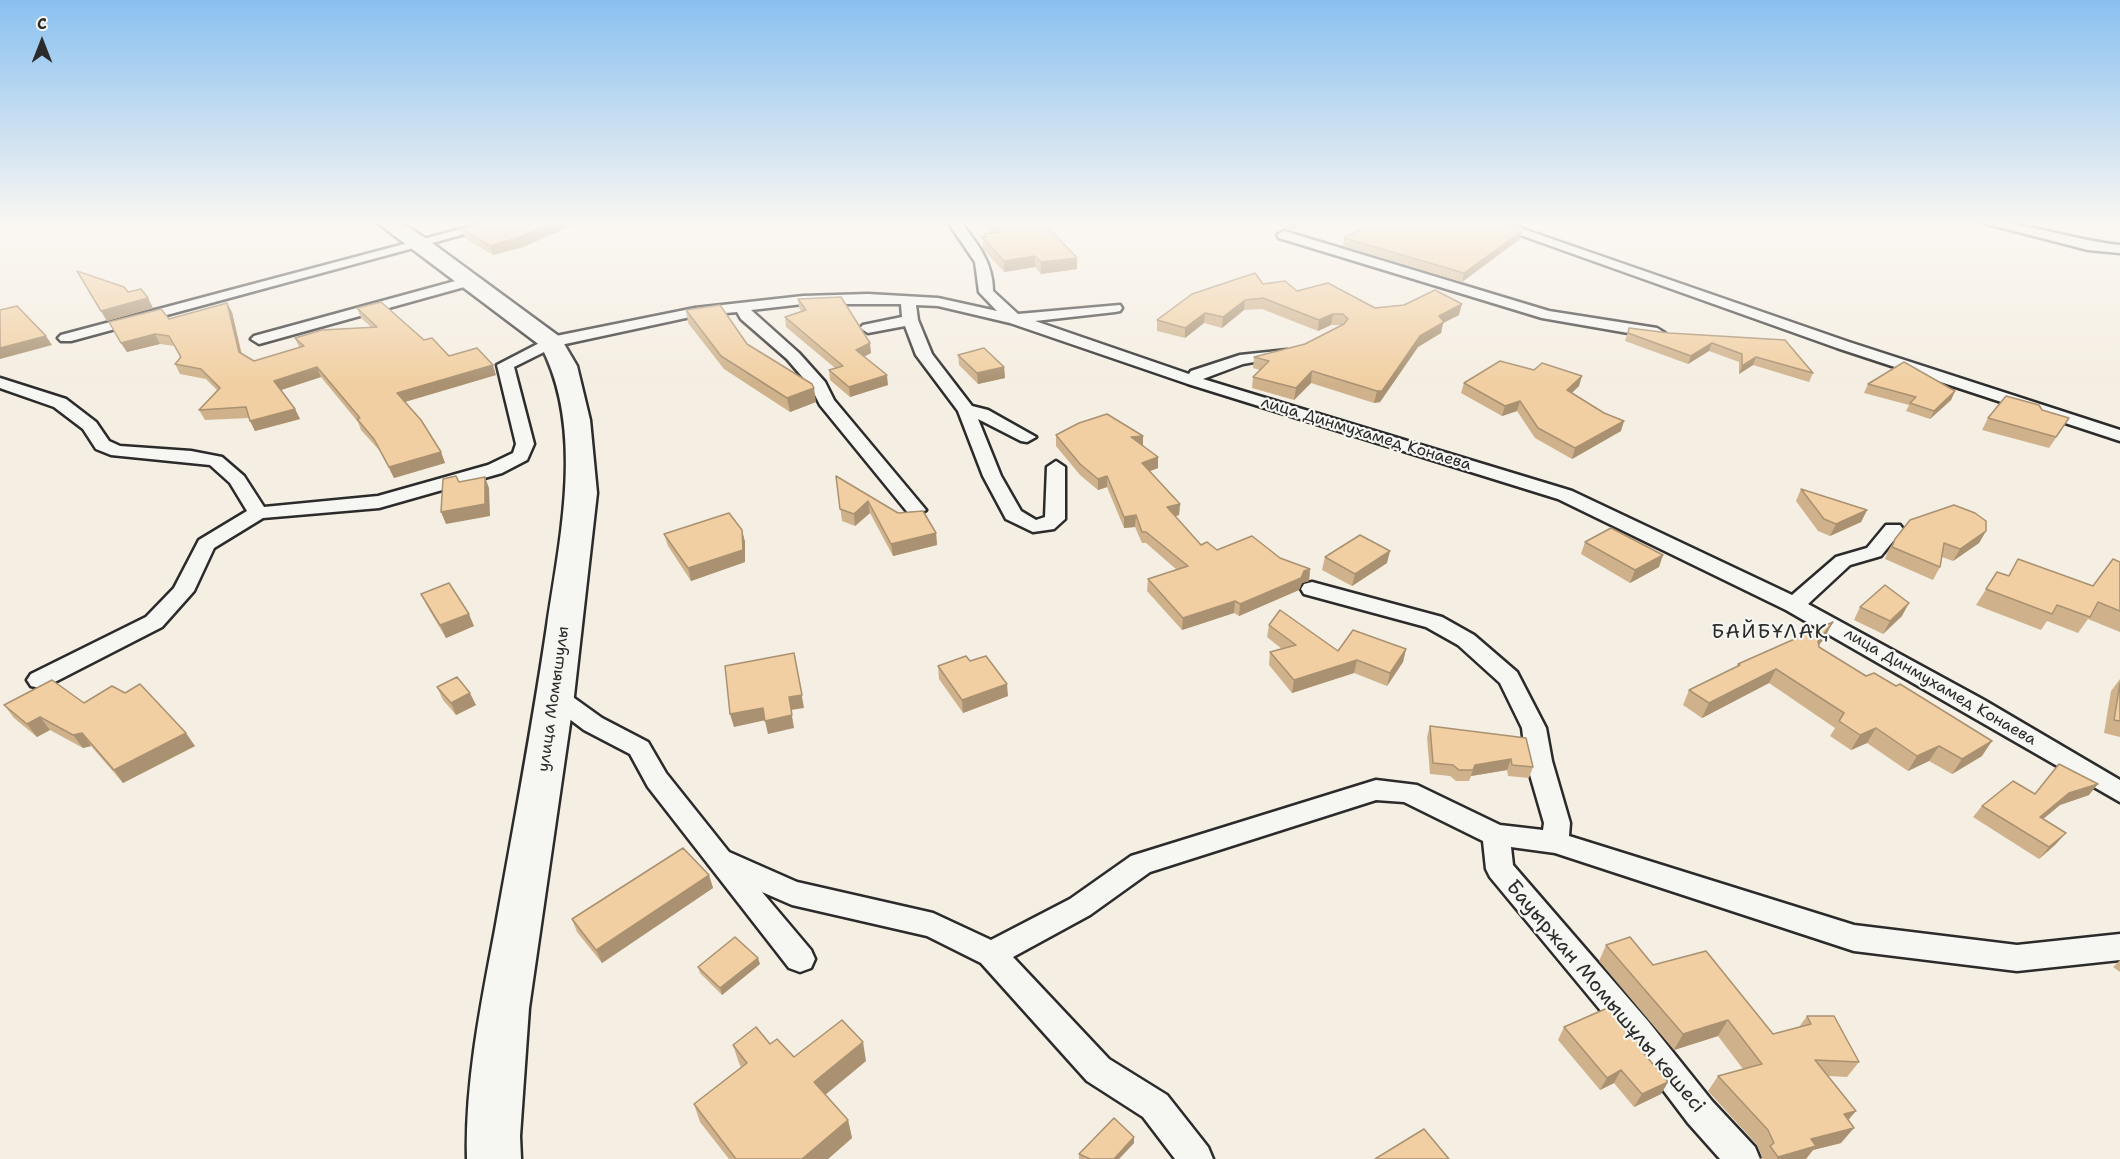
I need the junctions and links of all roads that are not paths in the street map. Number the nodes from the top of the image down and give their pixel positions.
1 (304, 275) edge
2 (462, 275) edge
3 (985, 275) edge
4 (1416, 275) edge
5 (1642, 275) edge
6 (470, 281) junction
7 (986, 292) junction
8 (908, 300) junction
9 (938, 302) junction
10 (742, 307) junction
11 (1115, 308) dead end
12 (1014, 319) junction
13 (910, 320) junction
14 (868, 328) dead end
15 (1678, 335) edge
16 (66, 338) dead end
17 (259, 339) dead end
18 (1784, 341) edge
19 (551, 342) junction
20 (1843, 345) junction
21 (1296, 350) edge
22 (1194, 381) junction
23 (0, 383) edge
24 (966, 410) junction
25 (2120, 436) edge
26 (1027, 437) dead end
27 (1056, 467) dead end
28 (916, 510) edge
29 (258, 513) junction
30 (1893, 530) dead end
31 (1312, 589) dead end
32 (1794, 605) junction
33 (39, 680) dead end
34 (555, 696) junction
35 (2120, 792) edge
36 (1496, 835) junction
37 (1555, 842) junction
38 (719, 860) junction
39 (2120, 947) edge
40 (991, 954) junction
41 (800, 959) dead end
42 (494, 1159) edge
43 (1196, 1159) edge
44 (1743, 1159) edge

1 - 16 street
2 - 6 main road, улица Момышулы
3 - 7 street
4 - 15 street
5 - 20 street
6 - 17 street
6 - 19 main road, улица Момышулы
7 - 9 street
7 - 12 street
8 - 9 street, лица Динмухамед Конаева
8 - 10 street, лица Динмухамед Конаева
8 - 13 street
9 - 12 street, лица Динмухамед Конаева
10 - 19 street, лица Динмухамед Конаева
10 - 28 street
11 - 12 street
12 - 22 street, лица Динмухамед Конаева
13 - 14 street
13 - 24 street
18 - 20 street
19 - 29 street, лица Динмухамед Конаева
19 - 34 main road, улица Момышулы
20 - 25 street
21 - 22 street
22 - 32 street, лица Динмухамед Конаева
23 - 29 street
24 - 26 street
24 - 27 street
29 - 33 street
30 - 32 street
31 - 37 street
32 - 35 street, лица Динмухамед Конаева
34 - 38 street
34 - 42 main road, улица Момышулы
36 - 37 street
36 - 40 street
36 - 44 street, Бауыржан Момышұлы көшесі
37 - 39 street
38 - 40 street
38 - 41 street
40 - 43 street

